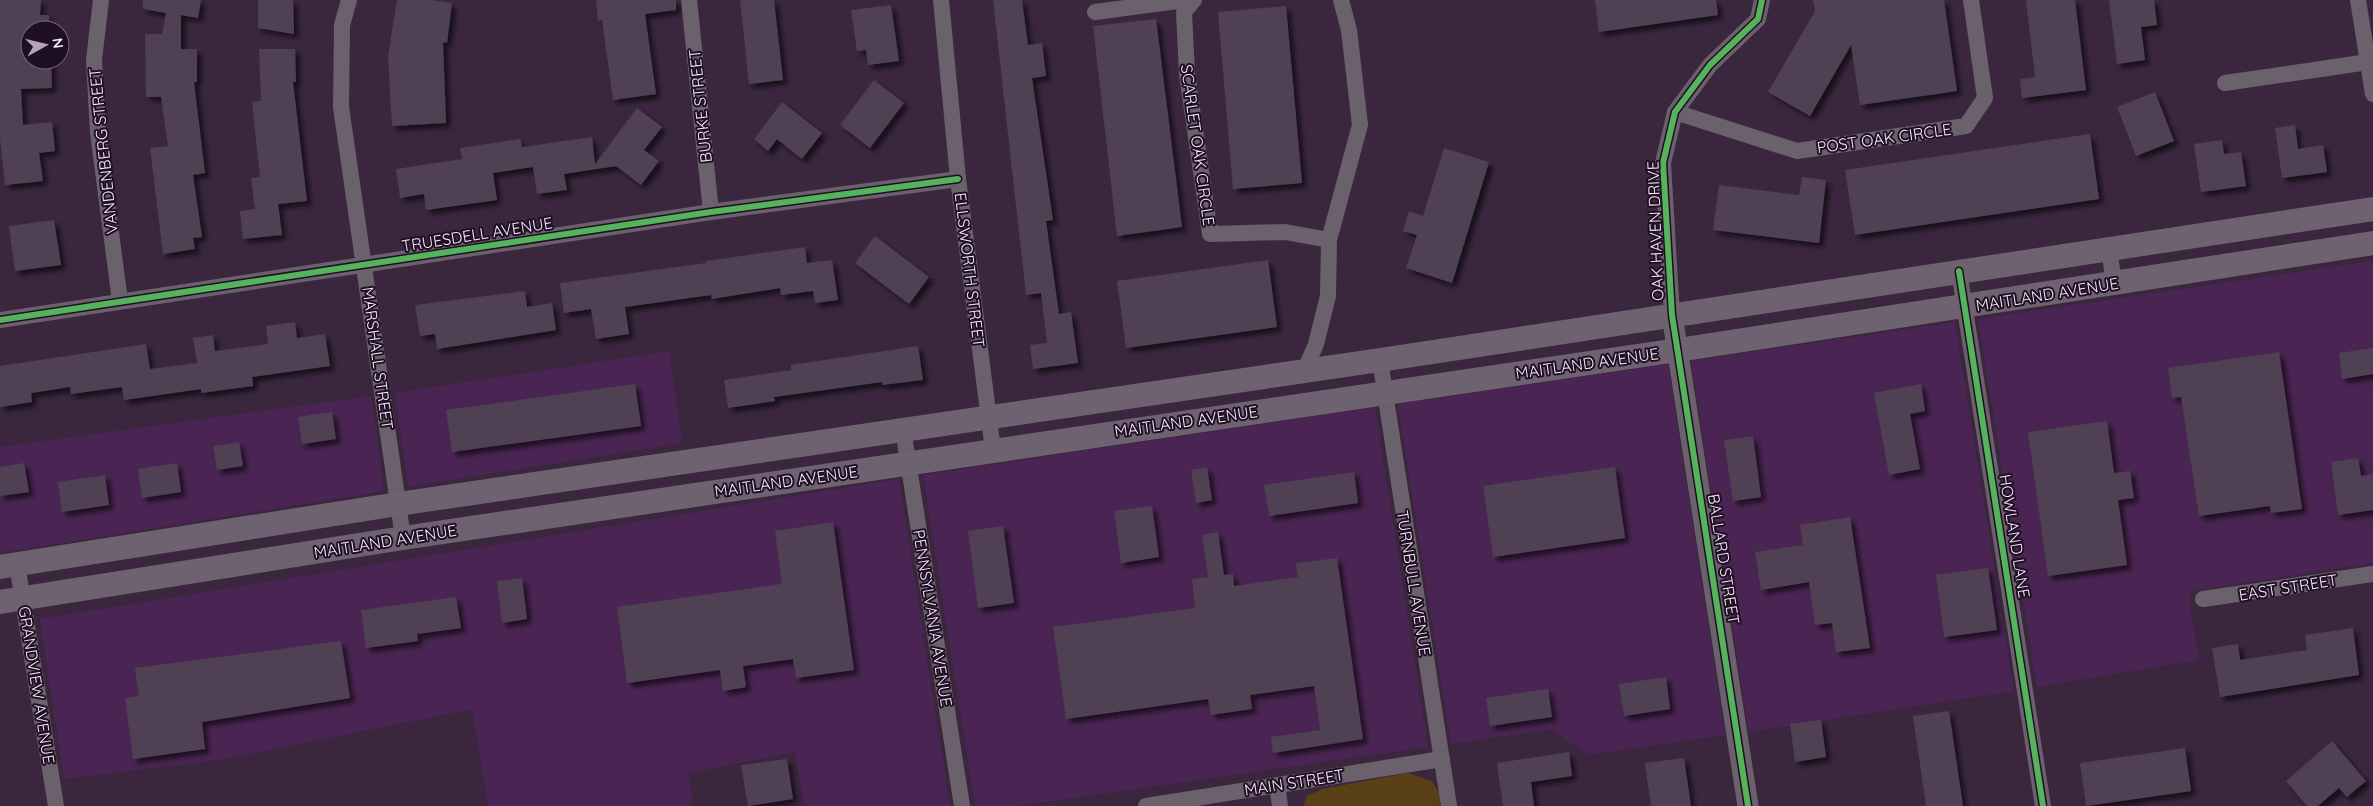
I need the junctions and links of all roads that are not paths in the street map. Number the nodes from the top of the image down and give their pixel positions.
1 (101, 0) edge
2 (349, 0) edge
3 (689, 0) edge
4 (941, 0) edge
5 (1185, 0) edge
6 (1194, 0) edge
7 (1340, 0) edge
8 (1762, 0) edge
9 (1971, 0) edge
10 (2358, 0) edge
11 (1095, 12) dead end
12 (2368, 62) junction
13 (2225, 84) dead end
14 (2373, 94) edge
15 (1675, 112) junction
16 (958, 179) junction
17 (2373, 209) edge
18 (711, 212) junction
19 (1328, 240) junction
20 (2373, 243) edge
21 (2109, 248) junction
22 (365, 264) junction
23 (1959, 271) junction
24 (2114, 284) junction
25 (120, 301) junction
26 (1964, 306) junction
27 (1672, 315) junction
28 (0, 320) edge
29 (1678, 350) junction
30 (1380, 360) junction
31 (1305, 370) junction
32 (1384, 392) junction
33 (988, 418) junction
34 (903, 429) junction
35 (993, 450) junction
36 (908, 463) junction
37 (398, 504) junction
38 (403, 538) junction
39 (9, 565) edge
40 (2373, 574) edge
41 (2203, 599) dead end
42 (11, 600) edge
43 (1442, 758) junction
44 (1276, 785) junction
45 (56, 806) edge
46 (962, 806) edge
47 (1146, 806) edge
48 (1280, 806) edge
49 (1449, 806) edge
50 (1748, 806) edge
51 (2043, 806) edge

1 - 25 street, VANDENBERG STREET
2 - 22 street, MARSHALL STREET
3 - 18 street, BURKE STREET
4 - 16 street, ELLSWORTH STREET
5 - 11 street
6 - 19 street, SCARLET OAK CIRCLE
7 - 19 street
8 - 15 street, OAK HAVEN DRIVE
9 - 15 street, POST OAK CIRCLE
10 - 12 street
12 - 13 street
12 - 14 street
15 - 27 street, OAK HAVEN DRIVE
16 - 18 street, TRUESDELL AVENUE
16 - 33 street, ELLSWORTH STREET
17 - 21 main road, MAITLAND AVENUE
18 - 22 street, TRUESDELL AVENUE
19 - 31 street
20 - 24 main road, MAITLAND AVENUE
21 - 23 main road, MAITLAND AVENUE
21 - 24 street
22 - 25 street, TRUESDELL AVENUE
22 - 37 street, MARSHALL STREET
23 - 26 street, HOWLAND LANE
23 - 27 main road, MAITLAND AVENUE
24 - 26 main road, MAITLAND AVENUE
25 - 28 street, TRUESDELL AVENUE
26 - 29 main road, MAITLAND AVENUE
26 - 51 street, HOWLAND LANE
27 - 29 street, BALLARD STREET
27 - 30 main road, MAITLAND AVENUE
29 - 32 main road, MAITLAND AVENUE
29 - 50 street, BALLARD STREET
30 - 31 main road, MAITLAND AVENUE
30 - 32 street, TURNBULL AVENUE
31 - 33 main road, MAITLAND AVENUE
32 - 35 main road, MAITLAND AVENUE
32 - 43 street, TURNBULL AVENUE
33 - 34 main road, MAITLAND AVENUE
33 - 35 street, ELLSWORTH STREET
34 - 36 street, PENNSYLVANIA AVENUE
34 - 37 main road, MAITLAND AVENUE
35 - 36 main road, MAITLAND AVENUE
36 - 38 main road, MAITLAND AVENUE
36 - 46 street, PENNSYLVANIA AVENUE
37 - 38 street, MARSHALL STREET
37 - 39 main road, MAITLAND AVENUE
38 - 42 main road, MAITLAND AVENUE
39 - 42 street, GRANDVIEW AVENUE
40 - 41 street, EAST STREET
42 - 45 street, GRANDVIEW AVENUE
43 - 44 street, MAIN STREET
43 - 49 street, TURNBULL AVENUE
44 - 47 street, MAIN STREET
44 - 48 street

